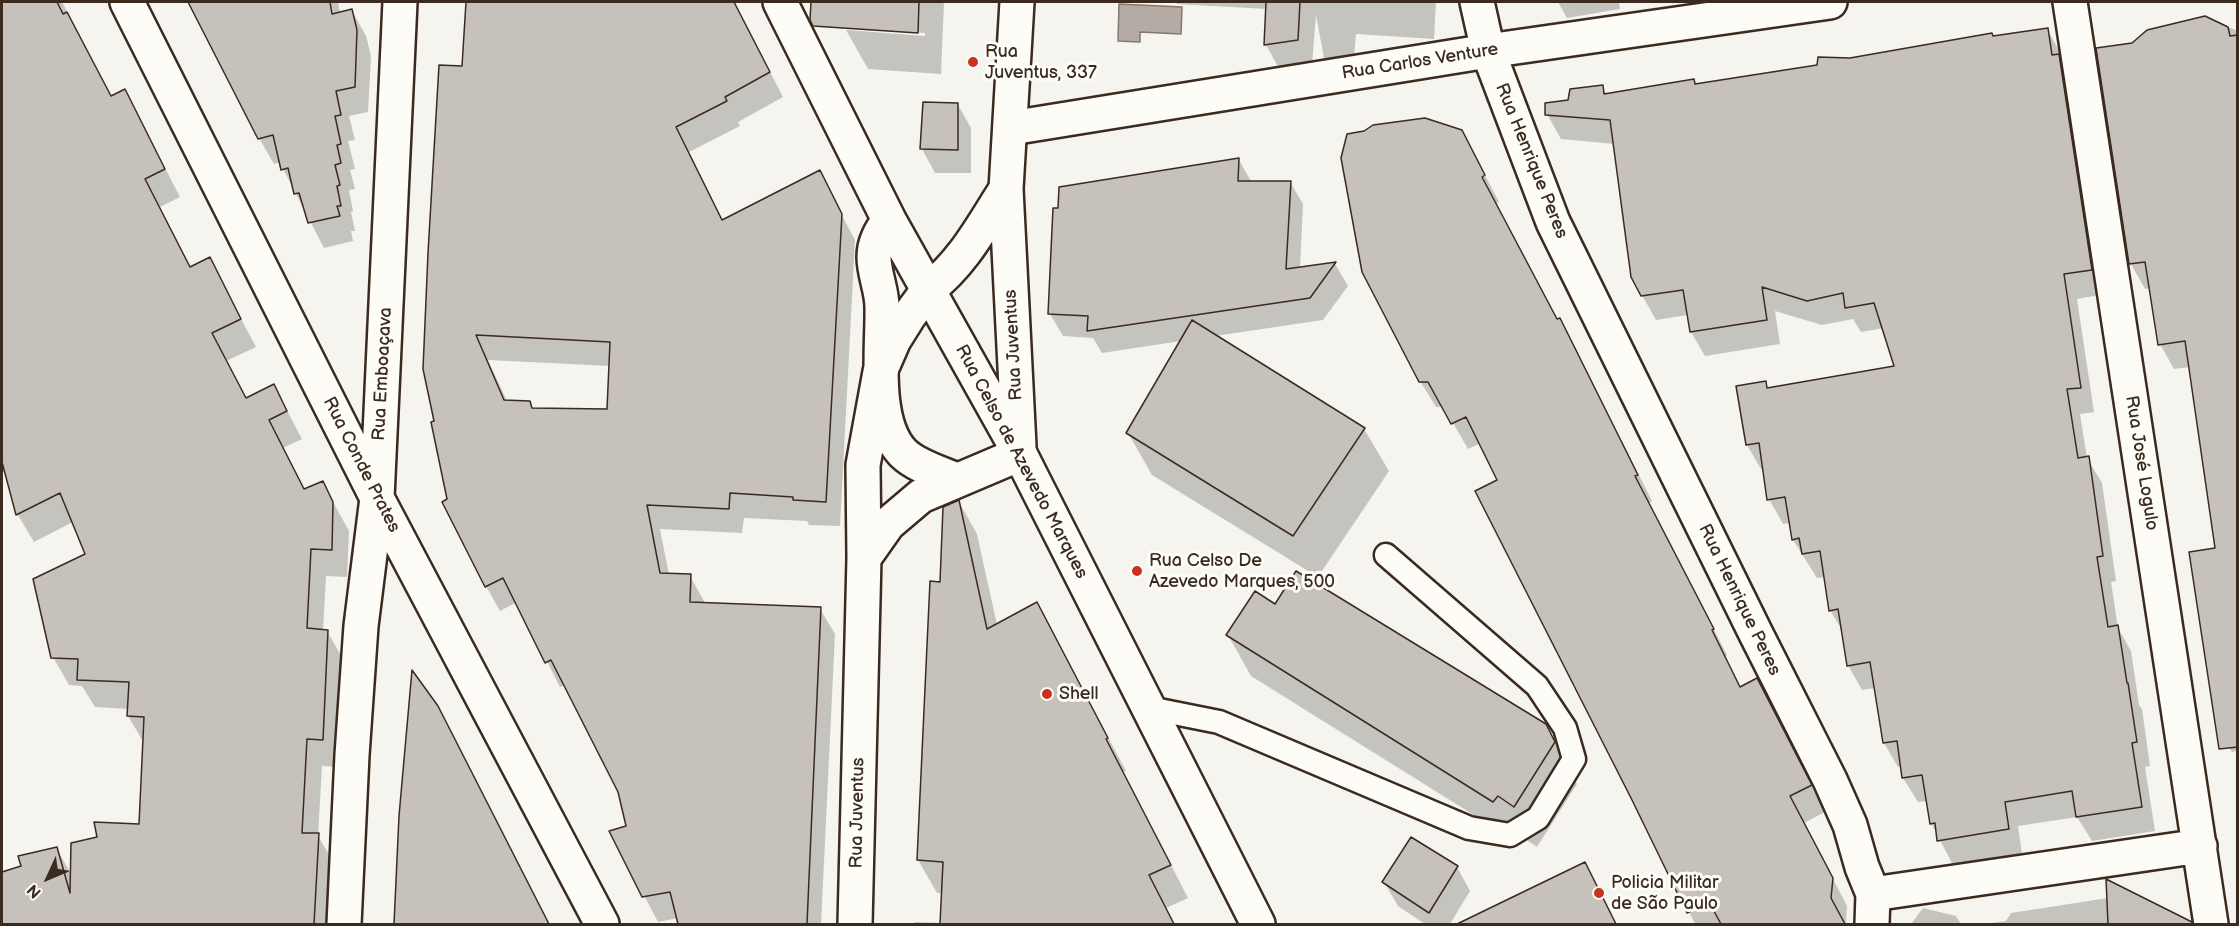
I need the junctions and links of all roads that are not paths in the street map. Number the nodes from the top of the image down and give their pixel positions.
1 (127, 2) edge
2 (400, 2) edge
3 (780, 2) edge
4 (1017, 2) edge
5 (1477, 2) edge
6 (1830, 2) edge
7 (2070, 2) edge
8 (1488, 51) junction
9 (1011, 128) junction
10 (1006, 189) junction
11 (889, 220) junction
12 (928, 290) junction
13 (880, 372) junction
14 (1020, 454) junction
15 (957, 480) junction
16 (377, 498) junction
17 (1386, 555) dead end
18 (864, 558) junction
19 (1149, 708) junction
20 (2200, 846) junction
21 (1872, 909) edge
22 (344, 924) edge
23 (602, 924) edge
24 (855, 924) edge
25 (1258, 924) edge
26 (2211, 924) edge

1 - 16 street, Rua Conde Prates
2 - 16 street, Rua Emboaçava
3 - 11 street, Rua Celso de Azevedo Marques
4 - 9 street, Rua Juventus
5 - 8 street, Rua Henrique Peres
6 - 8 street, Rua Carlos Venture
7 - 20 street, Rua José Logulo
8 - 9 street, Rua Carlos Venture
8 - 21 street, Rua Henrique Peres
9 - 10 street, Rua Juventus
10 - 12 street, Rua Juventus
10 - 14 street, Rua Juventus
11 - 12 street, Rua Celso de Azevedo Marques
11 - 13 street
12 - 13 street, Rua Juventus
12 - 14 street, Rua Celso de Azevedo Marques
13 - 15 street
13 - 18 street, Rua Juventus
14 - 15 street
14 - 19 street, Rua Celso de Azevedo Marques
15 - 18 street
16 - 22 street, Rua Emboaçava
16 - 23 street, Rua Conde Prates
17 - 19 lane
18 - 24 street, Rua Juventus
19 - 25 street, Rua Celso de Azevedo Marques
20 - 21 street, Rua Henrique Peres
20 - 26 street, Rua José Logulo

